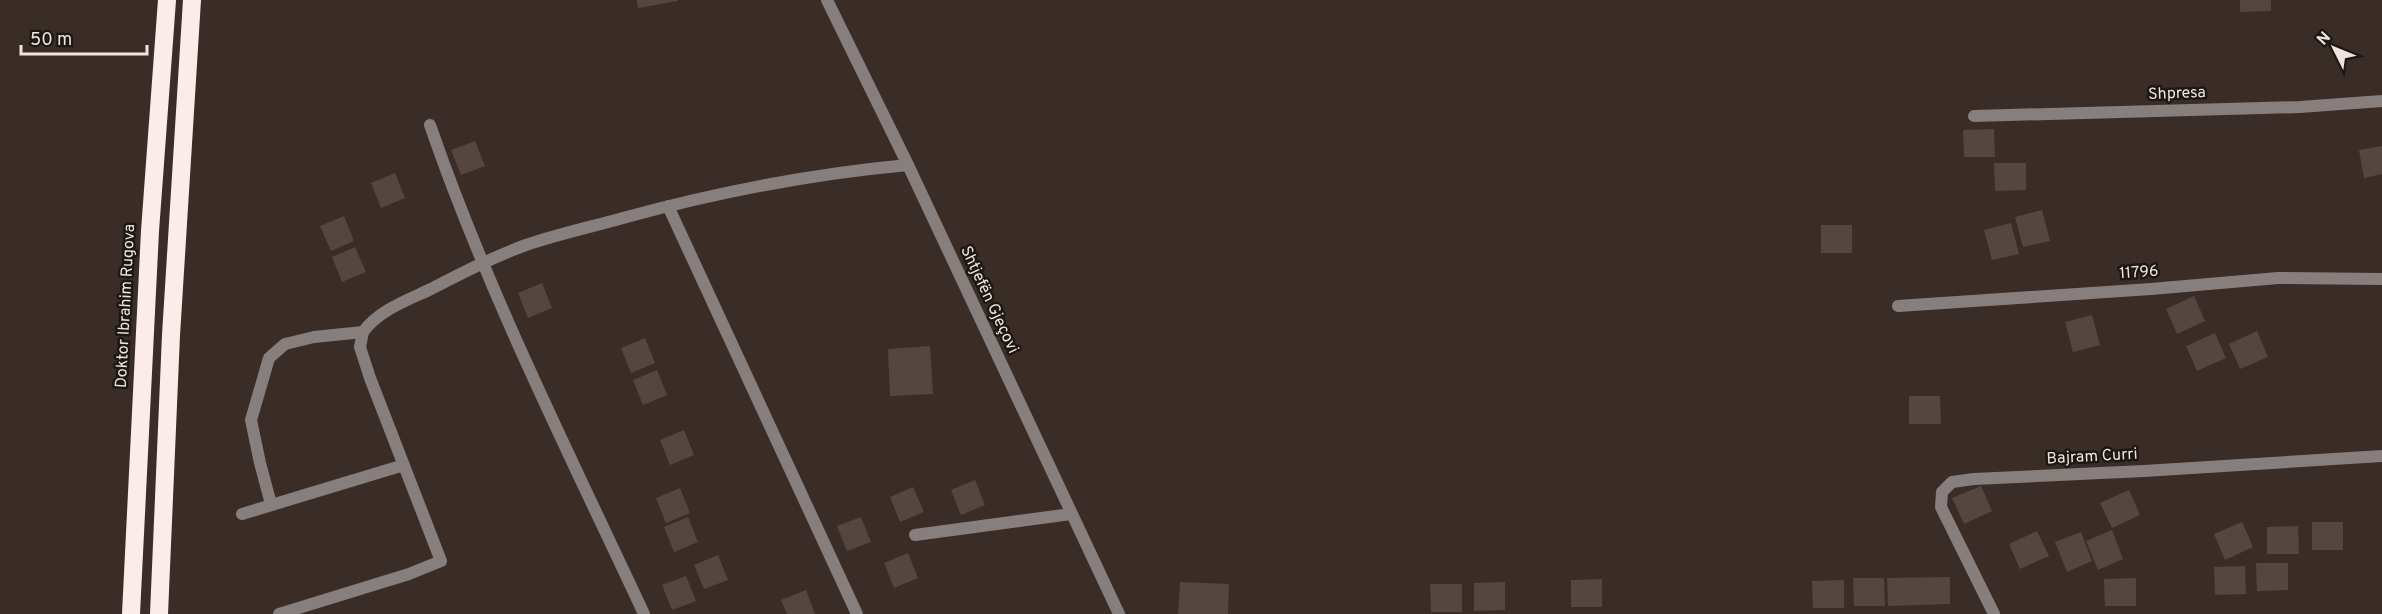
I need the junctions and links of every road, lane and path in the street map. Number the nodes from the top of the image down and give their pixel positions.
1 (167, 0) edge
2 (192, 0) edge
3 (827, 0) edge
4 (2382, 101) edge
5 (1974, 116) dead end
6 (430, 125) dead end
7 (908, 165) junction
8 (668, 206) junction
9 (482, 263) junction
10 (2382, 279) edge
11 (1898, 306) dead end
12 (363, 332) junction
13 (2382, 456) edge
14 (404, 465) junction
15 (271, 504) junction
16 (243, 514) dead end
17 (1071, 514) junction
18 (915, 535) dead end
19 (131, 614) edge
20 (159, 614) edge
21 (279, 614) edge
22 (644, 614) edge
23 (857, 614) edge
24 (1119, 614) edge
25 (1994, 614) edge

1 - 19 highway, Doktor Ibrahim Rugova
2 - 20 highway
3 - 7 street, Shtjefën Gjeçovi
4 - 5 street, Shpresa
6 - 9 street
7 - 8 street
7 - 17 street, Shtjefën Gjeçovi
8 - 9 street
8 - 23 street
9 - 12 street
9 - 22 street
10 - 11 street, 11796
12 - 14 street
12 - 15 street
13 - 25 street, Bajram Curri
14 - 15 street
14 - 21 street
15 - 16 street
17 - 18 street
17 - 24 street, Shtjefën Gjeçovi

